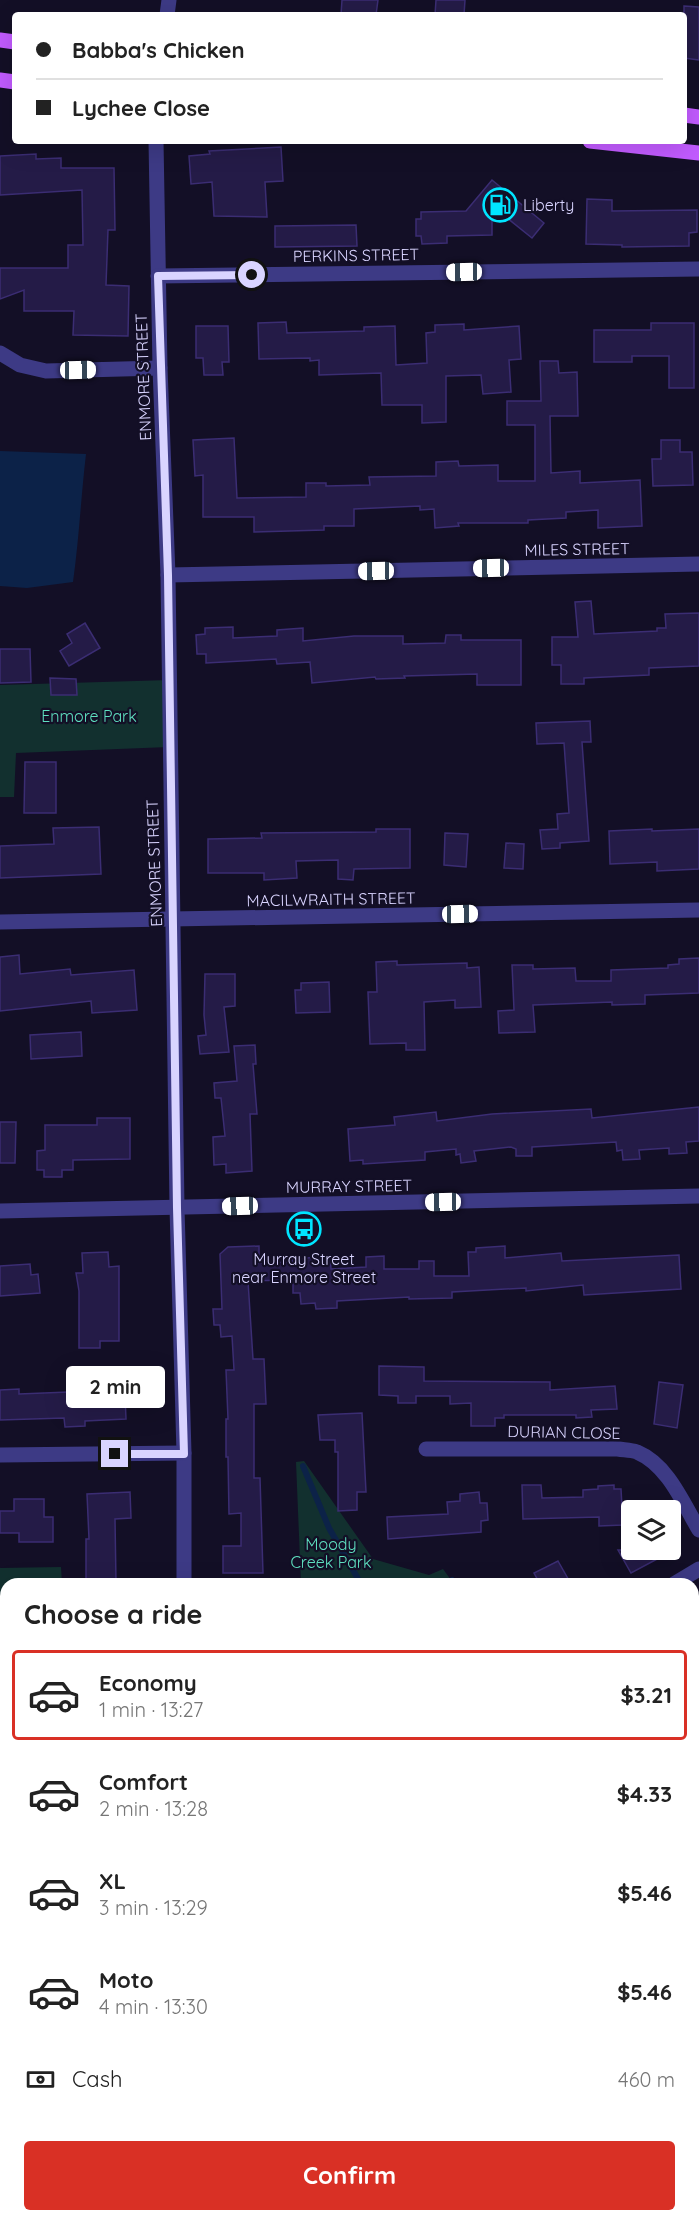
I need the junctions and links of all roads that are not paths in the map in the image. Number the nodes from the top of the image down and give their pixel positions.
1 (156, 144) edge
2 (617, 144) edge
3 (699, 153) edge
4 (699, 269) edge
5 (158, 276) junction
6 (0, 353) edge
7 (160, 368) junction
8 (699, 564) edge
9 (168, 575) junction
10 (699, 910) edge
11 (174, 919) junction
12 (0, 922) edge
13 (699, 1196) edge
14 (177, 1208) junction
15 (0, 1211) edge
16 (426, 1449) dead end
17 (184, 1454) junction
18 (0, 1455) edge
19 (699, 1530) edge
20 (699, 1569) edge
21 (184, 1578) edge
22 (684, 1578) edge

1 - 5 street, ENMORE STREET
2 - 3 main road
4 - 5 street, PERKINS STREET
5 - 7 street, ENMORE STREET
6 - 7 street
7 - 9 street, ENMORE STREET
8 - 9 street, MILES STREET
9 - 11 street, ENMORE STREET
10 - 11 street, MACILWRAITH STREET
11 - 12 street, MACILWRAITH STREET
11 - 14 street, ENMORE STREET
13 - 14 street, MURRAY STREET
14 - 15 street, MURRAY STREET
14 - 17 street, ENMORE STREET
16 - 19 street, DURIAN CLOSE
17 - 18 street
17 - 21 street, ENMORE STREET
20 - 22 street

